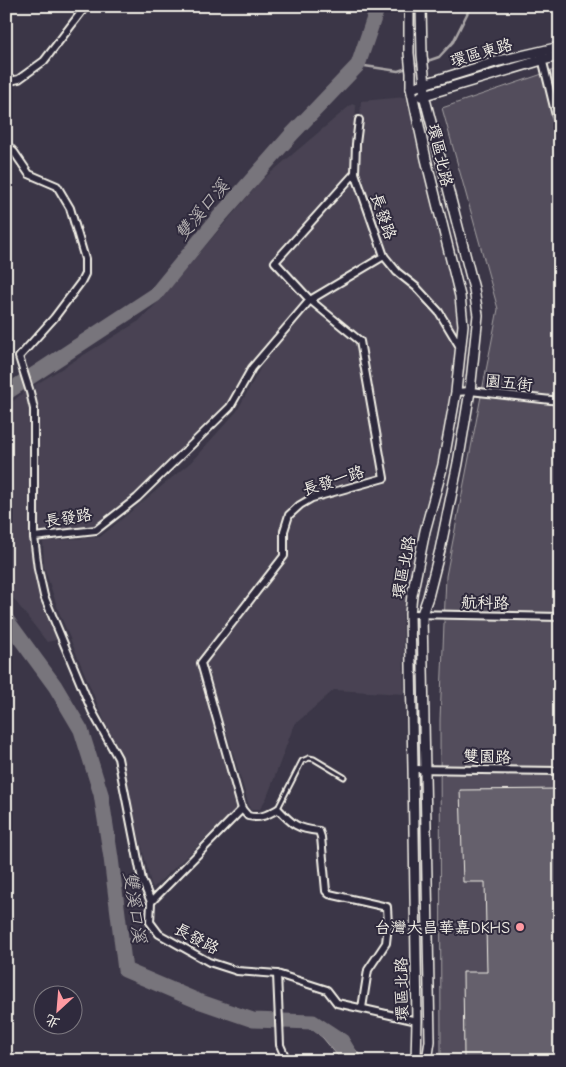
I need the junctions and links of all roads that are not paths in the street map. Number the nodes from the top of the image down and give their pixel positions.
1 (86, 6) edge
2 (409, 6) edge
3 (421, 6) edge
4 (560, 47) edge
5 (541, 56) junction
6 (560, 56) edge
7 (6, 82) edge
8 (425, 84) junction
9 (412, 93) junction
10 (424, 95) junction
11 (359, 120) dead end
12 (560, 132) edge
13 (6, 144) edge
14 (355, 173) junction
15 (384, 256) junction
16 (310, 300) junction
17 (460, 347) junction
18 (470, 391) junction
19 (456, 392) junction
20 (560, 401) edge
21 (34, 537) junction
22 (410, 614) junction
23 (422, 614) junction
24 (560, 617) edge
25 (413, 769) junction
26 (426, 769) junction
27 (560, 772) edge
28 (344, 777) dead end
29 (242, 809) junction
30 (278, 809) junction
31 (150, 902) junction
32 (277, 974) junction
33 (362, 1008) junction
34 (417, 1021) junction
35 (287, 1061) edge
36 (416, 1061) edge
37 (427, 1061) edge

1 - 7 street
2 - 9 street, 環區北路
3 - 8 street, 環區北路
4 - 5 street, 環區東路
5 - 6 street, 環區東路
5 - 8 street, 環區東路
5 - 10 street, 環區東路
5 - 12 street
8 - 9 street, 環區東路
8 - 10 street, 環區北路
9 - 10 street, 環區東路
9 - 17 street, 環區北路
10 - 18 street, 環區北路
11 - 14 street, 長發路
13 - 21 street
14 - 15 street, 長發路
14 - 16 street, 長發一路
15 - 16 street, 長發路
15 - 17 street
16 - 21 street, 長發路
16 - 29 street, 長發一路
17 - 19 street, 環區北路
18 - 19 street, 園五街
18 - 20 street, 園五街
18 - 23 street, 環區北路
19 - 22 street, 環區北路
21 - 31 street, 長發路
22 - 23 street, 航科路
22 - 25 street, 環區北路
23 - 24 street, 航科路
23 - 26 street, 環區北路
25 - 26 street, 雙園路
25 - 34 street, 環區北路
26 - 27 street, 雙園路
26 - 37 street, 環區北路
28 - 30 lane
29 - 30 street
29 - 31 street
30 - 33 street
31 - 32 street, 長發路
32 - 33 street, 長發路
32 - 35 street
33 - 34 street, 長發路
34 - 36 street, 環區北路

